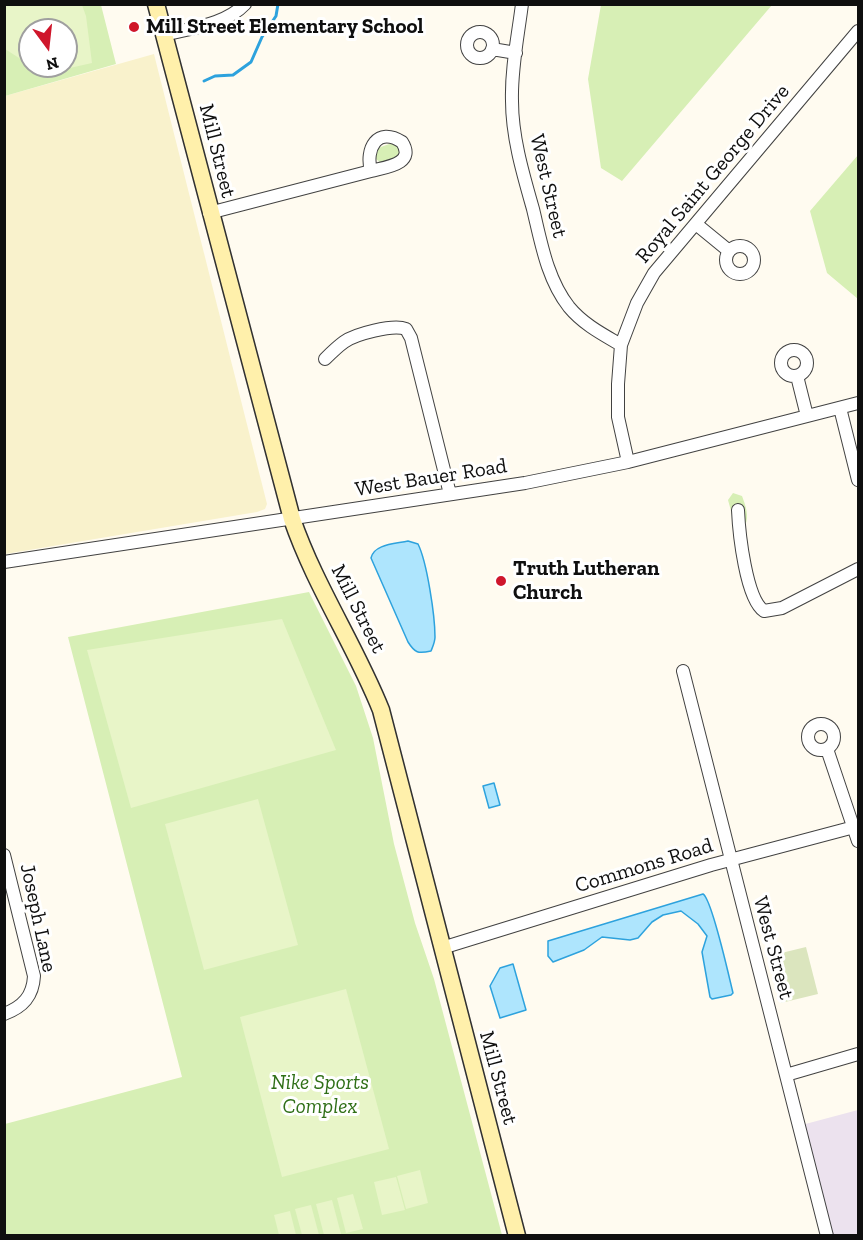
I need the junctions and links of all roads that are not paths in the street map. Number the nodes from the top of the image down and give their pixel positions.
1 (156, 4) edge
2 (245, 4) edge
3 (522, 4) edge
4 (858, 32) edge
5 (164, 35) junction
6 (492, 49) dead end
7 (516, 52) junction
8 (371, 171) dead end
9 (209, 213) junction
10 (696, 224) junction
11 (729, 251) dead end
12 (621, 345) junction
13 (325, 359) dead end
14 (797, 376) dead end
15 (858, 403) edge
16 (840, 408) junction
17 (807, 416) junction
18 (628, 462) junction
19 (858, 480) edge
20 (450, 494) junction
21 (738, 510) dead end
22 (292, 519) junction
23 (4, 562) edge
24 (858, 569) edge
25 (683, 670) dead end
26 (826, 749) dead end
27 (856, 827) edge
28 (858, 841) edge
29 (4, 855) edge
30 (730, 860) junction
31 (442, 948) junction
32 (4, 1014) edge
33 (858, 1054) edge
34 (786, 1075) junction
35 (517, 1236) edge
36 (827, 1236) edge

1 - 5 main road, Mill Street
2 - 5 street
3 - 7 street, West Street
4 - 10 street, Royal Saint George Drive
5 - 9 main road, Mill Street
6 - 7 street
7 - 12 street, West Street
8 - 9 street
9 - 22 main road, Mill Street
10 - 11 street
10 - 12 street, Royal Saint George Drive
12 - 18 street, Royal Saint George Drive
13 - 20 street
14 - 17 street
15 - 16 street, West Bauer Road
16 - 17 street, West Bauer Road
16 - 19 street
17 - 18 street, West Bauer Road
18 - 20 street, West Bauer Road
20 - 22 street, West Bauer Road
21 - 24 street
22 - 23 street, West Bauer Road
22 - 31 main road, Mill Street
25 - 30 street, West Street
26 - 27 street
27 - 28 street
27 - 30 street, Commons Road
29 - 32 street, Joseph Lane
30 - 31 street, Commons Road
30 - 34 street, West Street
31 - 35 main road, Mill Street
33 - 34 street
34 - 36 street, West Street

